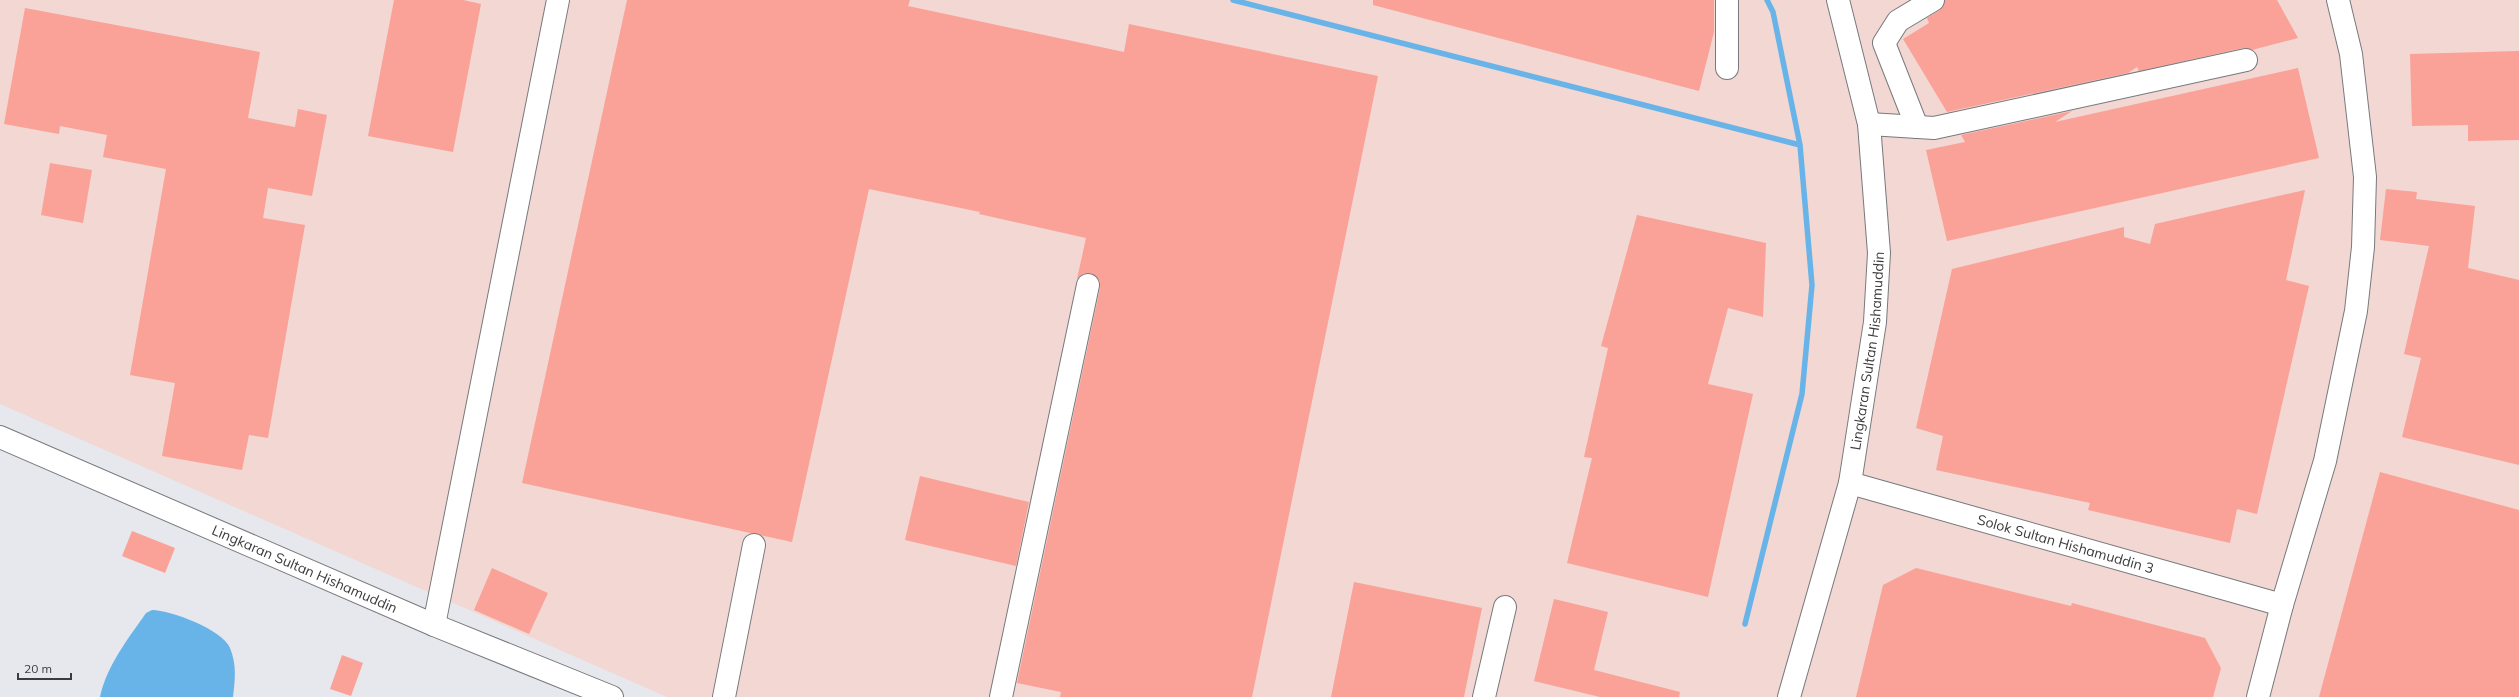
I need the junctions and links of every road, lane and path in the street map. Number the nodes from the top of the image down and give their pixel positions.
1 (558, 0) edge
2 (1727, 0) edge
3 (1838, 0) edge
4 (1933, 0) edge
5 (2338, 0) edge
6 (2246, 60) dead end
7 (1727, 68) dead end
8 (1869, 124) junction
9 (1917, 127) junction
10 (1088, 285) dead end
11 (0, 437) edge
12 (1850, 483) junction
13 (754, 545) dead end
14 (2282, 605) junction
15 (1505, 607) dead end
16 (434, 625) junction
17 (612, 697) edge
18 (724, 697) edge
19 (1001, 697) edge
20 (1484, 697) edge
21 (1788, 697) edge
22 (2258, 697) edge

1 - 16 street
2 - 7 street
3 - 8 street, Lingkaran Sultan Hishamuddin
4 - 9 street
5 - 14 street
6 - 9 street
8 - 9 street
8 - 12 street, Lingkaran Sultan Hishamuddin
10 - 19 street
11 - 16 street, Lingkaran Sultan Hishamuddin
12 - 14 street, Solok Sultan Hishamuddin 3
12 - 21 street, Lingkaran Sultan Hishamuddin
13 - 18 street
14 - 22 street
15 - 20 street
16 - 17 street, Lingkaran Sultan Hishamuddin

